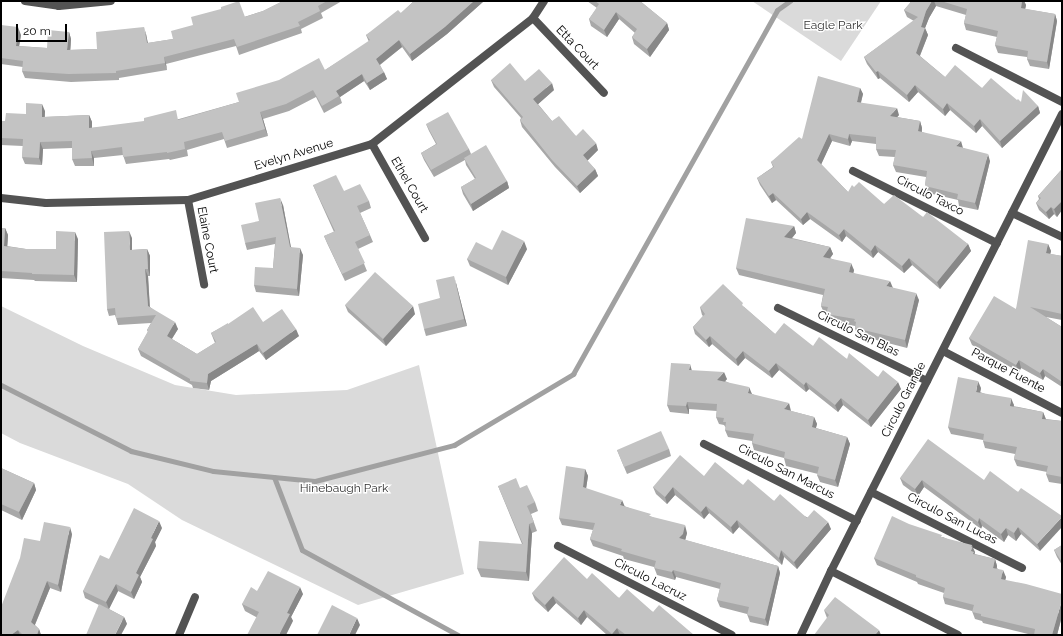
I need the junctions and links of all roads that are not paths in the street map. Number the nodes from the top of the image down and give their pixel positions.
1 (25, 1) edge
2 (111, 1) edge
3 (544, 1) edge
4 (533, 18) junction
5 (956, 48) dead end
6 (604, 94) dead end
7 (1062, 102) edge
8 (1062, 114) edge
9 (372, 144) junction
10 (853, 171) dead end
11 (1, 198) edge
12 (188, 200) junction
13 (1012, 213) junction
14 (425, 238) dead end
15 (1062, 238) edge
16 (997, 243) junction
17 (204, 284) dead end
18 (778, 308) dead end
19 (943, 351) junction
20 (927, 381) junction
21 (1062, 413) edge
22 (704, 444) dead end
23 (871, 492) junction
24 (857, 520) junction
25 (558, 546) dead end
26 (1022, 568) dead end
27 (831, 571) junction
28 (195, 597) dead end
29 (179, 635) edge
30 (732, 635) edge
31 (801, 635) edge
32 (958, 635) edge

1 - 2 street
3 - 4 street, Evelyn Avenue
4 - 6 street, Etta Court
4 - 9 street, Evelyn Avenue
5 - 7 street
8 - 13 street, Circulo Grande
9 - 12 street, Evelyn Avenue
9 - 14 street, Ethel Court
10 - 16 street, Circulo Taxco
11 - 12 street, Evelyn Avenue
12 - 17 street, Elaine Court
13 - 15 street
13 - 16 street, Circulo Grande
16 - 19 street, Circulo Grande
18 - 20 street, Circulo San Blas
19 - 20 street, Circulo Grande
19 - 21 street, Parque Fuente
20 - 23 street, Circulo Grande
22 - 24 street, Circulo San Marcus
23 - 24 street, Circulo Grande
23 - 26 street, Circulo San Lucas
24 - 27 street, Circulo Grande
25 - 30 street, Circulo Lacruz
27 - 31 street
27 - 32 street
28 - 29 street

